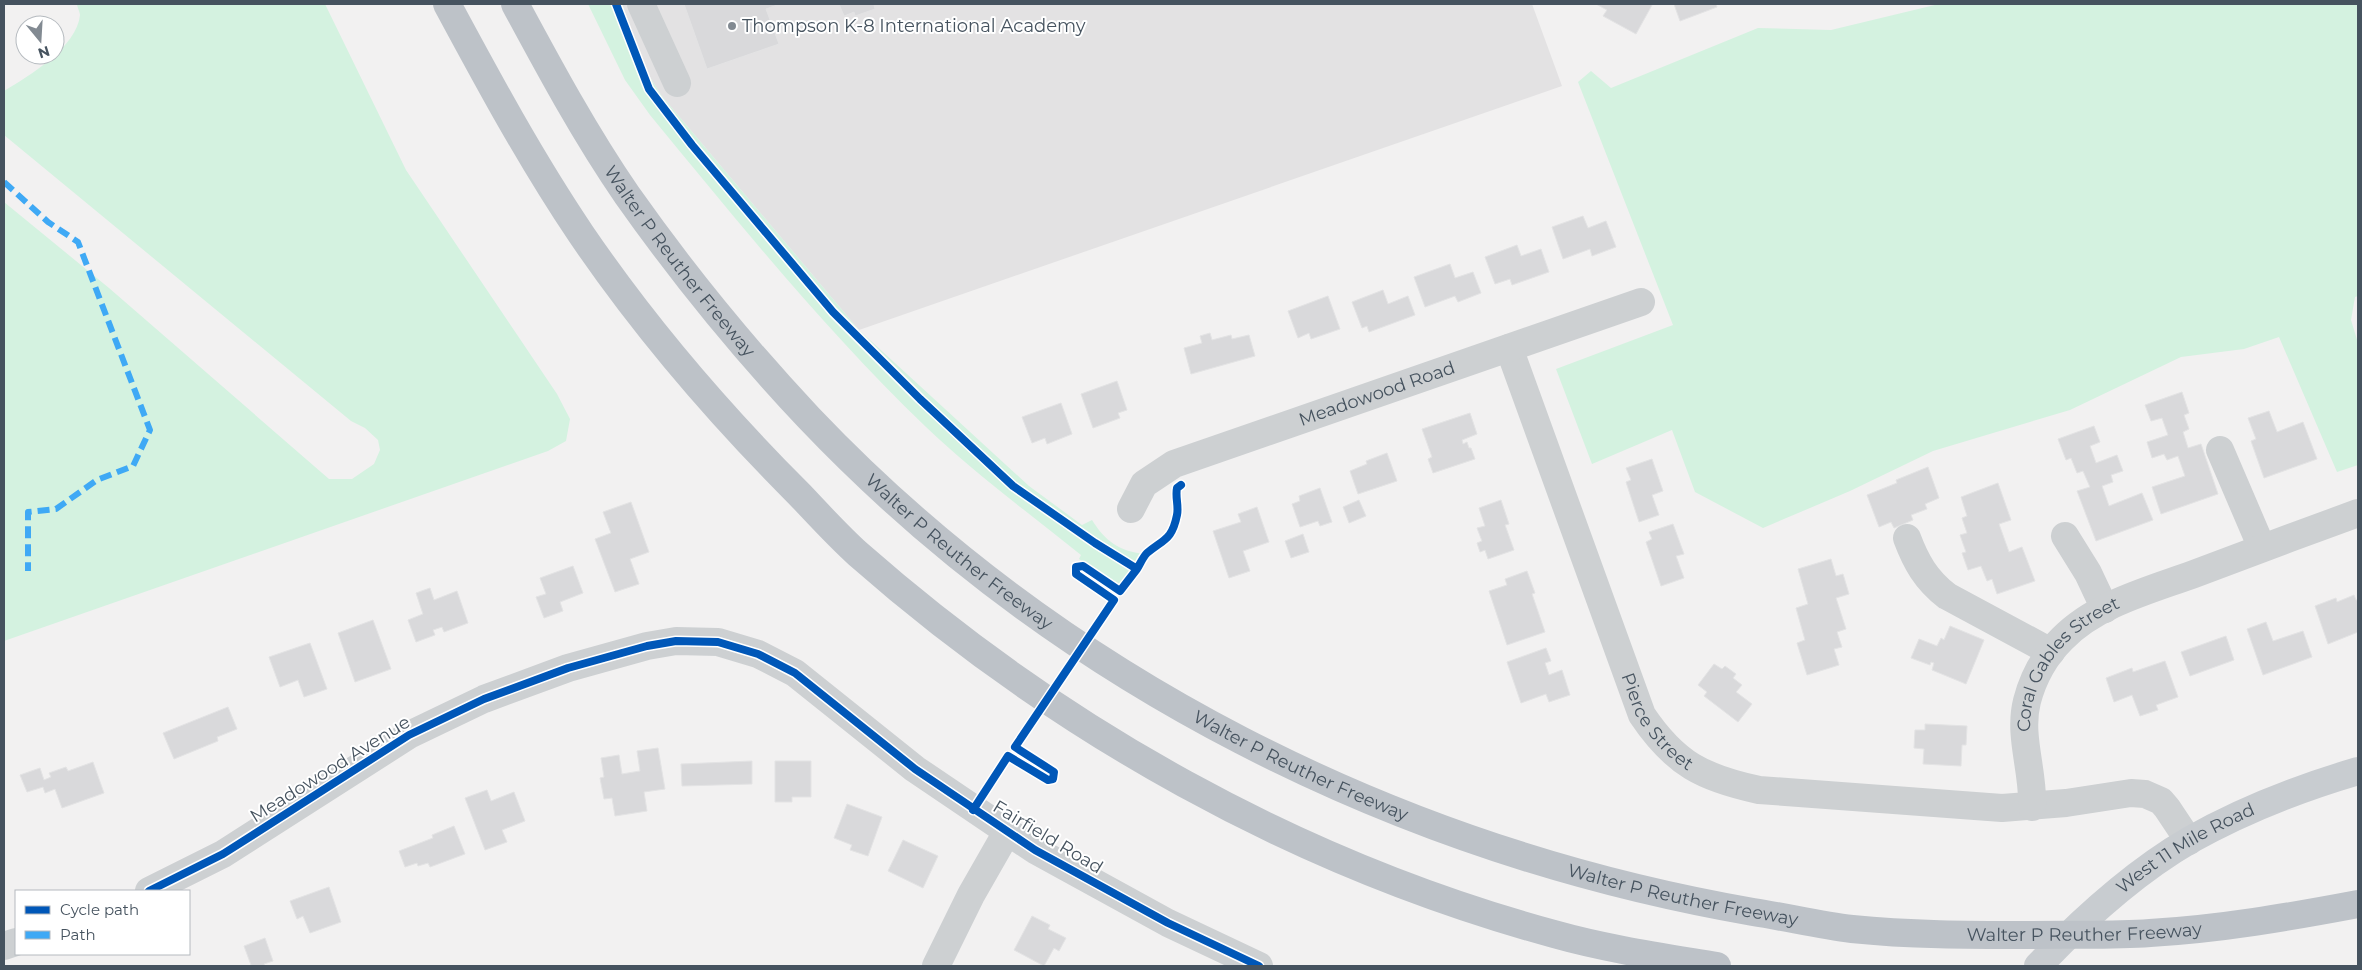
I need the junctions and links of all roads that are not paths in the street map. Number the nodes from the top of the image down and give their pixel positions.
1 (447, 4) edge
2 (516, 4) edge
3 (641, 4) edge
4 (677, 83) dead end
5 (1641, 302) dead end
6 (1509, 348) junction
7 (2220, 450) dead end
8 (1131, 509) dead end
9 (2358, 513) edge
10 (2065, 536) dead end
11 (1907, 538) dead end
12 (2262, 548) junction
13 (2105, 609) junction
14 (736, 646) joint
15 (2051, 652) junction
16 (2358, 771) edge
17 (2032, 807) junction
18 (1007, 832) junction
19 (2189, 841) junction
20 (151, 890) edge
21 (2358, 904) edge
22 (936, 966) edge
23 (1259, 966) edge
24 (1717, 966) edge
25 (2038, 966) edge

1 - 24 highway
2 - 21 highway, Walter P Reuther Freeway
3 - 4 street
5 - 6 street, Meadowood Road
6 - 8 street, Meadowood Road
6 - 17 street, Pierce Street
7 - 12 street
9 - 12 street, Coral Gables Street
10 - 13 street
11 - 15 street
12 - 13 street, Coral Gables Street
13 - 15 street, Coral Gables Street
14 - 18 street, Fairfield Road
14 - 20 street, Meadowood Avenue
15 - 17 street, Coral Gables Street
16 - 19 main road, West 11 Mile Road
17 - 19 street
18 - 22 street
18 - 23 street, Fairfield Road
19 - 25 main road, West 11 Mile Road

